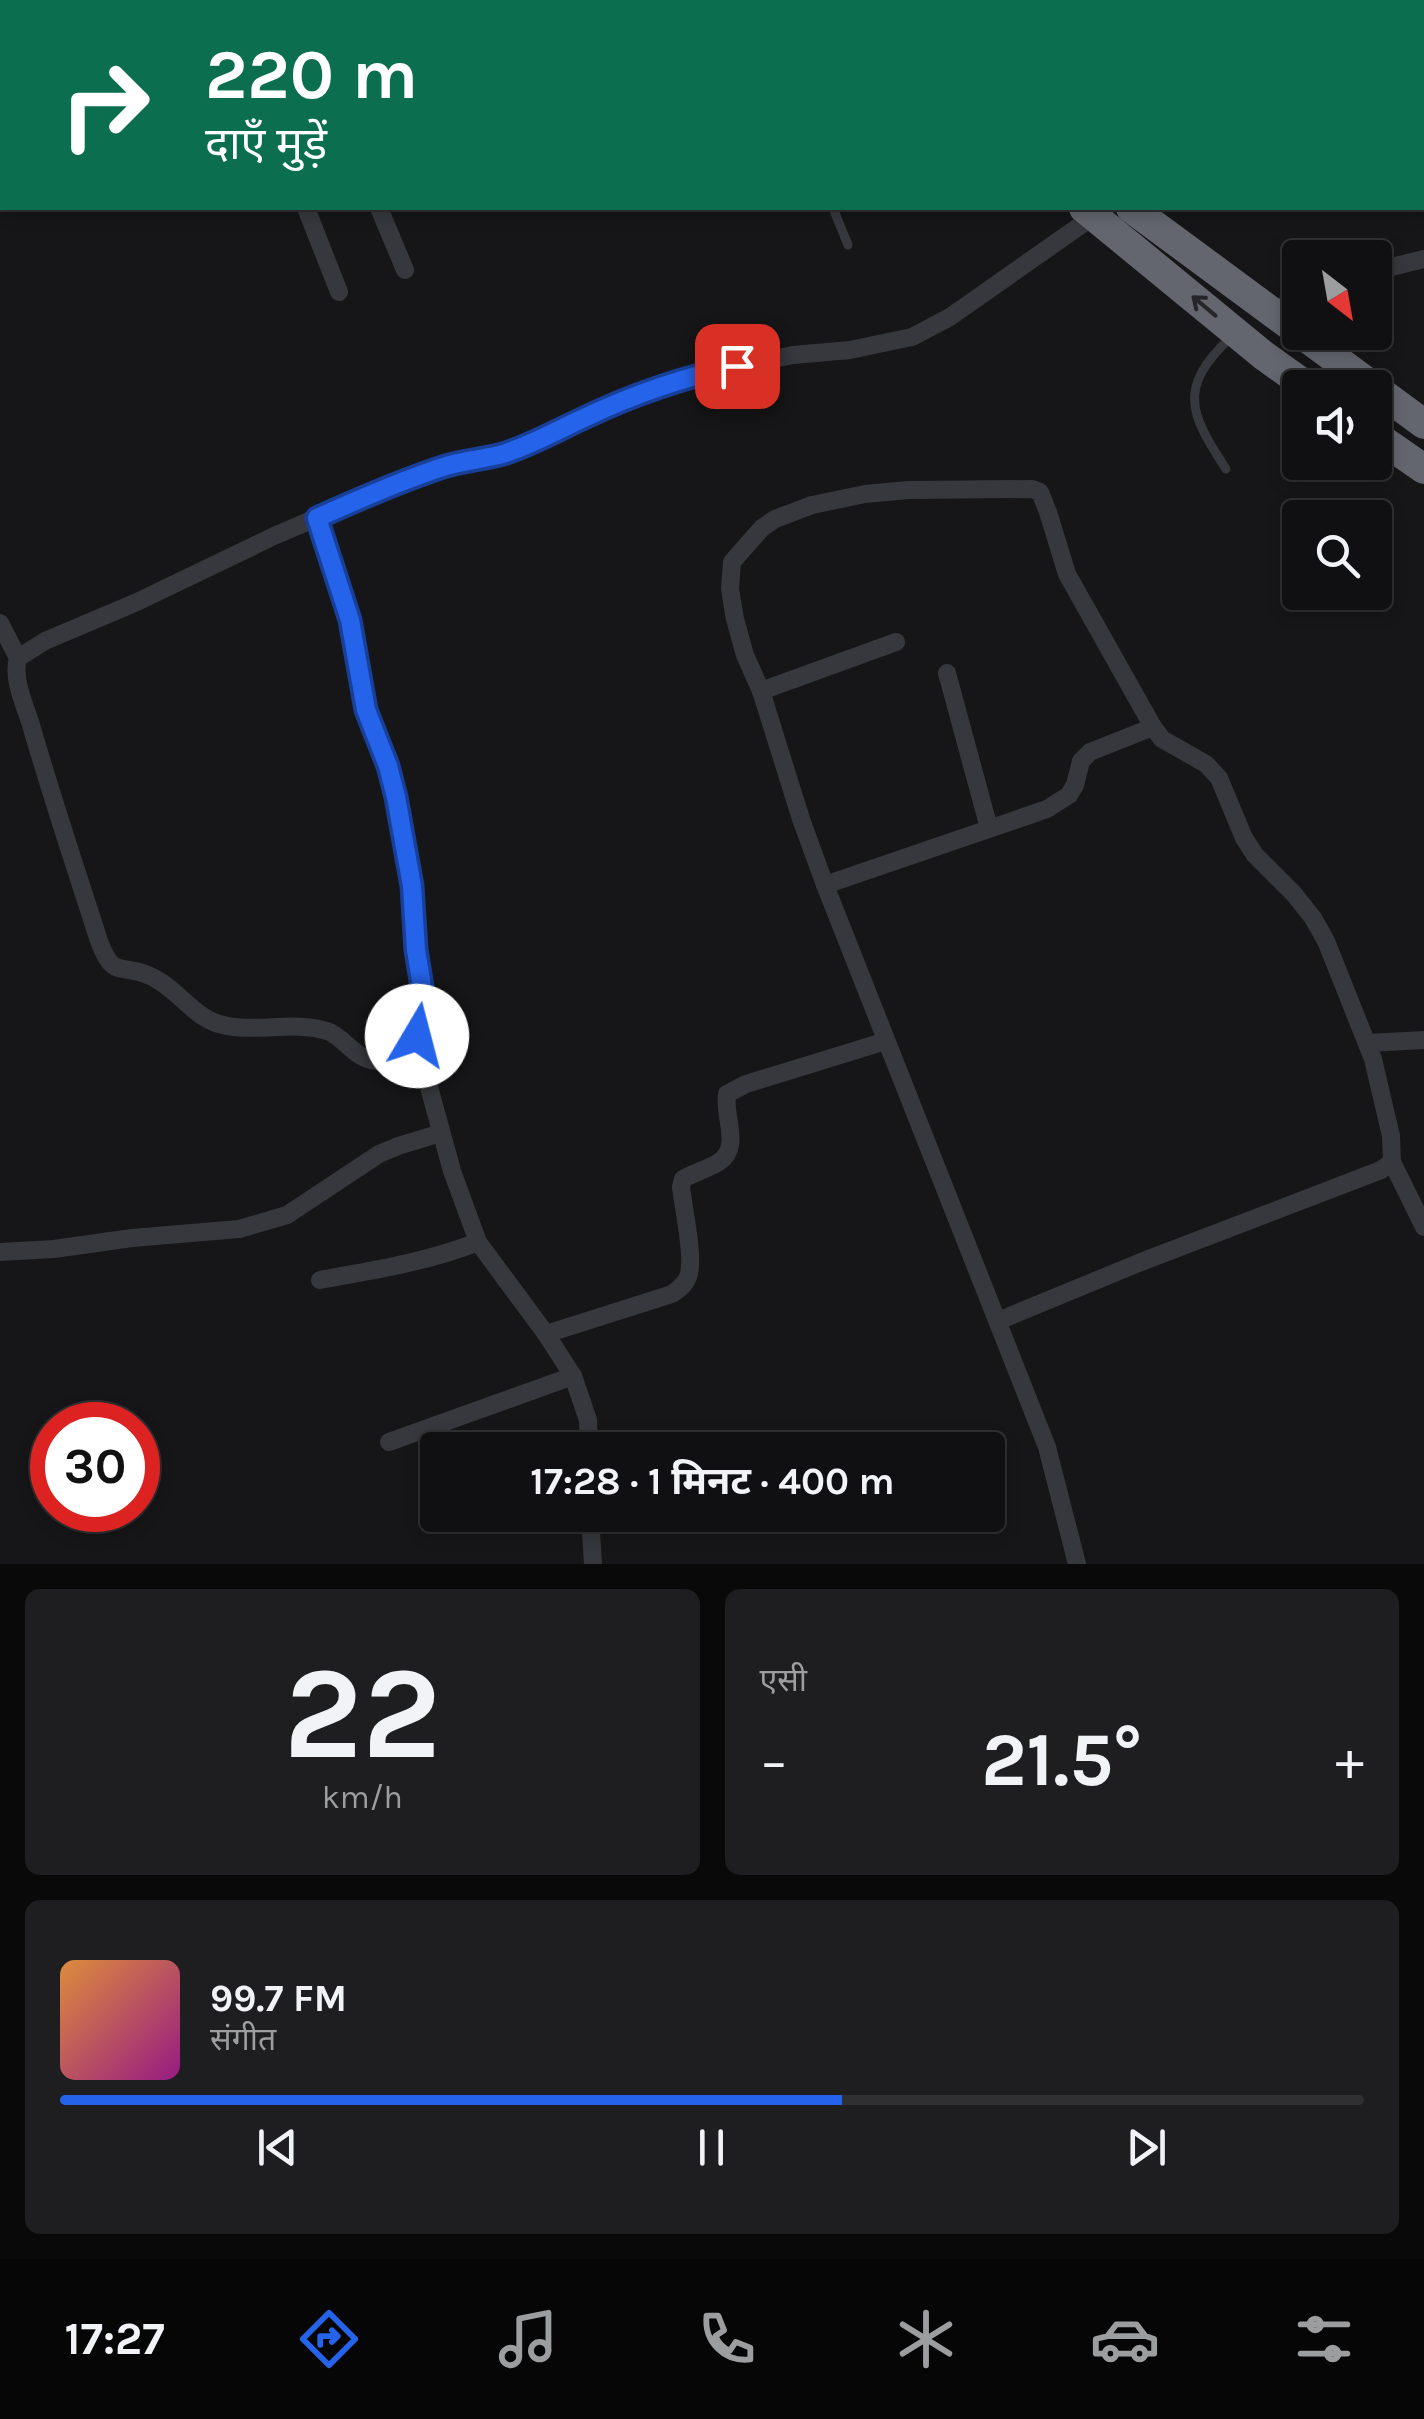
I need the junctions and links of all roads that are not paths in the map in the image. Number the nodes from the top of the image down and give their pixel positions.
1 (307, 210) edge
2 (380, 210) edge
3 (834, 210) edge
4 (1094, 210) edge
5 (1134, 210) edge
6 (848, 245) dead end
7 (1424, 259) edge
8 (1392, 267) edge
9 (405, 270) dead end
10 (339, 292) dead end
11 (1282, 306) edge
12 (1273, 312) junction
13 (1236, 333) junction
14 (1284, 370) edge
15 (1351, 370) edge
16 (1392, 400) edge
17 (1424, 424) edge
18 (1392, 446) edge
19 (1226, 469) dead end
20 (1424, 469) edge
21 (317, 518) junction
22 (0, 623) edge
23 (896, 642) dead end
24 (18, 658) junction
25 (947, 673) dead end
26 (761, 691) junction
27 (1153, 727) junction
28 (989, 828) junction
29 (826, 885) junction
30 (886, 1040) junction
31 (1424, 1040) edge
32 (1368, 1043) junction
33 (403, 1063) junction
34 (441, 1134) junction
35 (1392, 1162) junction
36 (1424, 1227) edge
37 (478, 1242) junction
38 (0, 1252) edge
39 (320, 1280) dead end
40 (998, 1321) junction
41 (546, 1334) junction
42 (572, 1376) junction
43 (588, 1432) edge
44 (389, 1442) dead end
45 (591, 1532) edge
46 (593, 1564) edge
47 (1077, 1564) edge

1 - 10 street
2 - 9 street
3 - 6 lane
13 -> 4 highway
4 - 21 street
5 - 12 highway
7 - 8 street
11 - 12 street
12 - 15 highway
13 - 14 highway
13 - 19 lane
16 - 17 highway
18 - 20 highway
21 - 24 street
21 - 33 street
22 - 24 street
23 - 26 street
24 - 33 street
25 - 28 street
26 - 27 street
26 - 29 street
27 - 28 street
27 - 32 street
28 - 29 street
29 - 30 street
30 - 40 street
30 - 41 street
31 - 32 street
32 - 35 street
33 - 34 street
34 - 37 street
34 - 38 street
35 - 36 street
35 - 40 street
37 - 39 street
37 - 41 street
40 - 47 street
41 - 42 street
42 - 43 street
42 - 44 street
45 - 46 street

